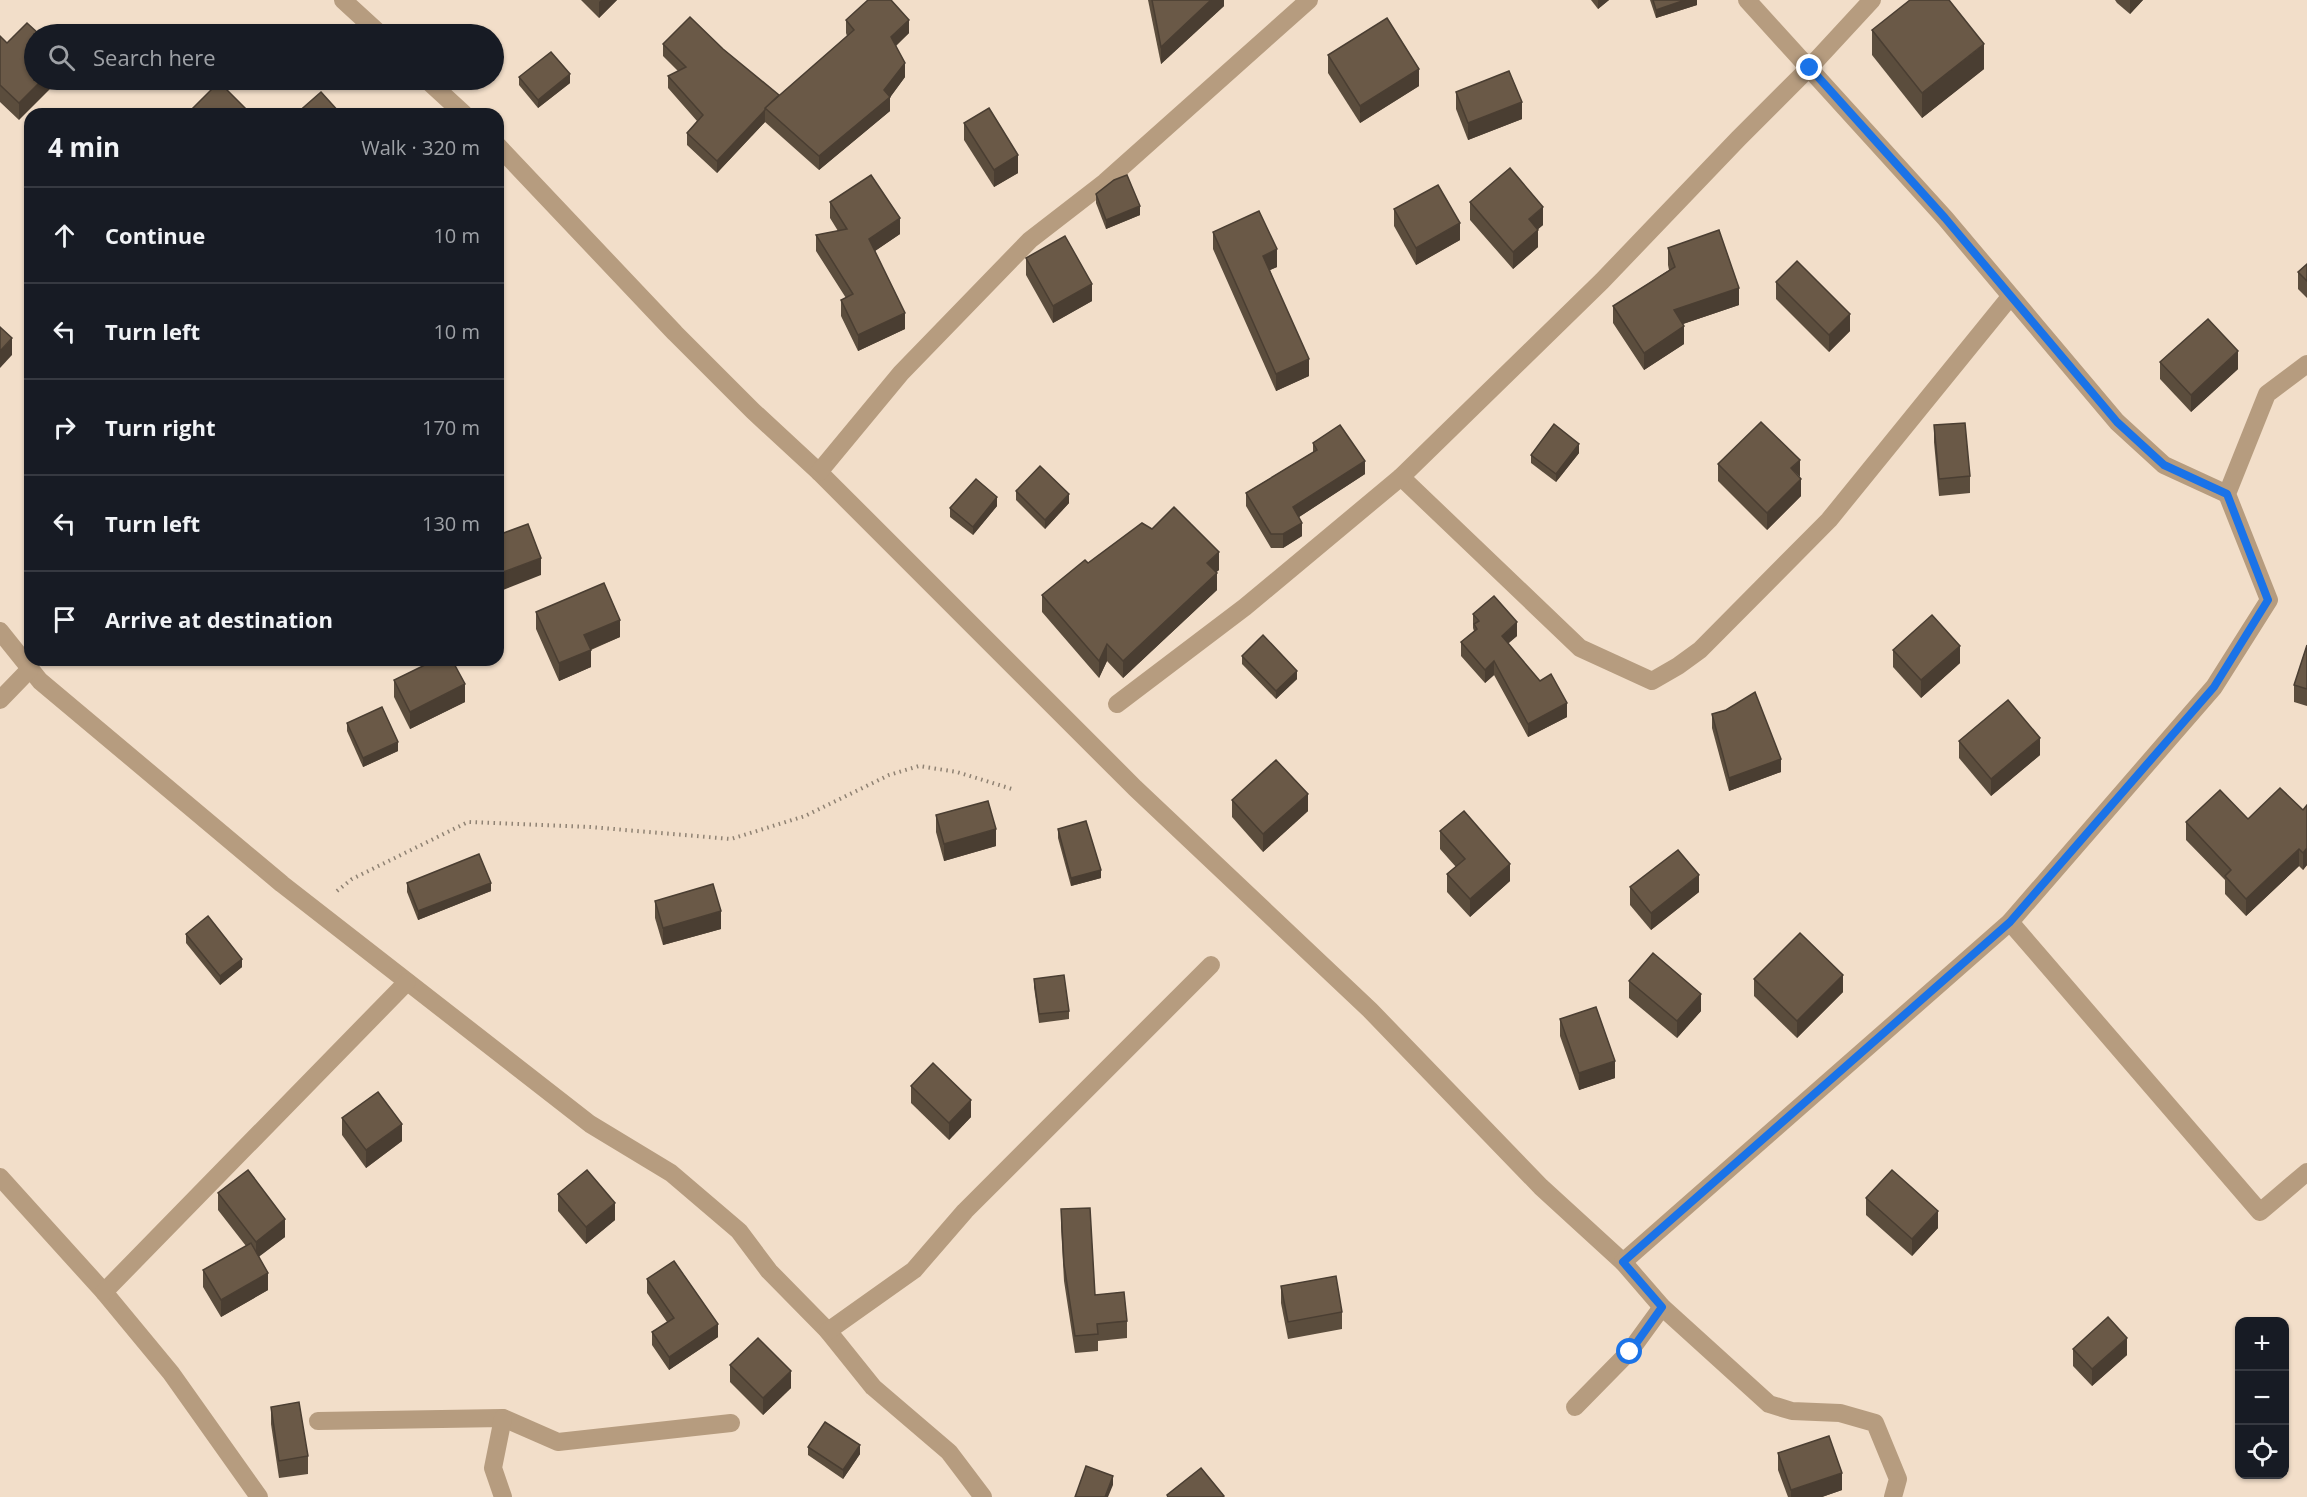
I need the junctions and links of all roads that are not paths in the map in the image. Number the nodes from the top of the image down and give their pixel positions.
1 (344, 0) edge
2 (1309, 0) edge
3 (1747, 0) edge
4 (1872, 0) edge
5 (369, 24) edge
6 (1810, 68) junction
7 (439, 90) edge
8 (458, 108) edge
9 (504, 152) edge
10 (2010, 297) junction
11 (2307, 364) edge
12 (819, 472) junction
13 (1401, 477) junction
14 (2227, 494) junction
15 (0, 631) edge
16 (24, 661) edge
17 (28, 666) edge
18 (30, 669) junction
19 (0, 700) edge
20 (1117, 704) dead end
21 (2010, 922) junction
22 (1210, 965) dead end
23 (407, 982) junction
24 (2307, 1172) edge
25 (0, 1177) edge
26 (1623, 1262) junction
27 (104, 1292) junction
28 (1662, 1307) junction
29 (828, 1331) junction
30 (1575, 1407) dead end
31 (503, 1418) junction
32 (318, 1421) dead end
33 (731, 1423) dead end
34 (259, 1497) edge
35 (503, 1497) edge
36 (983, 1497) edge
37 (1893, 1497) edge

1 - 5 street
2 - 12 street
3 - 6 street
4 - 6 street
6 - 10 street
6 - 13 street
7 - 8 street
9 - 12 street
10 - 13 street
10 - 14 street
11 - 14 street
12 - 26 street
13 - 20 street
14 - 21 street
15 - 16 street
17 - 18 street
18 - 19 street
18 - 23 street
21 - 24 street
21 - 26 street
22 - 29 street
23 - 27 street
23 - 29 street
25 - 27 street
26 - 28 street
27 - 34 street
28 - 30 street
28 - 37 street
29 - 36 street
31 - 32 street
31 - 33 street
31 - 35 street

